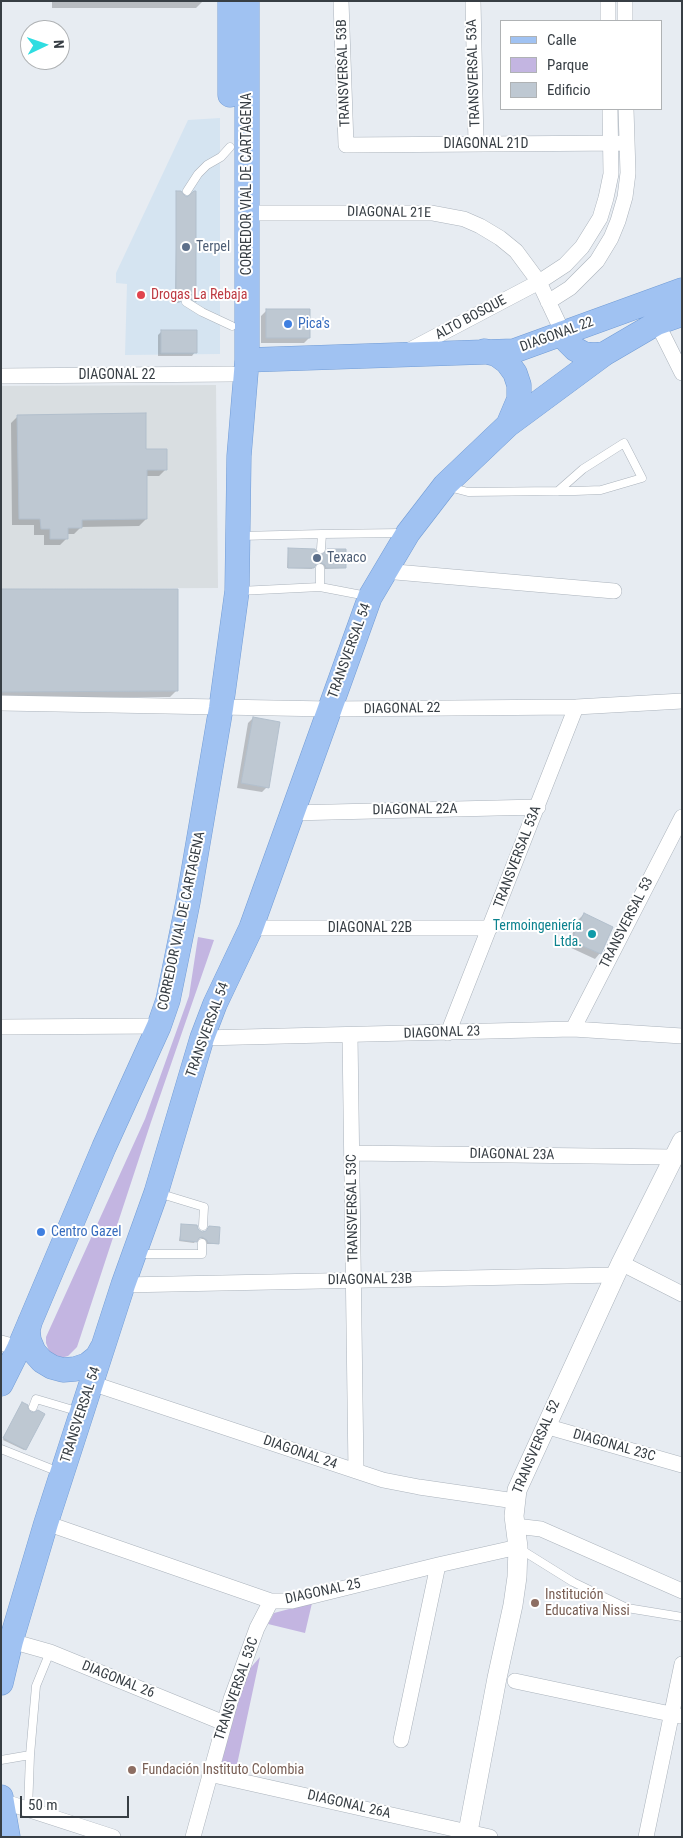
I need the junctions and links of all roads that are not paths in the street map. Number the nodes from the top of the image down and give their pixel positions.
1 (230, 1) edge
2 (246, 1) edge
3 (342, 1) edge
4 (472, 1) edge
5 (608, 1) edge
6 (625, 1) edge
7 (608, 20) edge
8 (625, 20) edge
9 (610, 110) edge
10 (626, 110) edge
11 (610, 143) junction
12 (626, 143) junction
13 (476, 144) junction
14 (346, 145) joint
15 (230, 147) junction
16 (187, 191) dead end
17 (247, 212) junction
18 (539, 282) junction
19 (682, 290) edge
20 (186, 302) dead end
21 (548, 302) junction
22 (682, 314) edge
23 (657, 324) junction
24 (232, 326) junction
25 (563, 333) junction
26 (483, 351) junction
27 (403, 354) junction
28 (604, 354) junction
29 (240, 367) junction
30 (682, 373) edge
31 (1, 376) edge
32 (508, 424) junction
33 (445, 485) junction
34 (558, 491) junction
35 (408, 533) junction
36 (322, 534) junction
37 (238, 536) junction
38 (321, 549) dead end
39 (320, 568) dead end
40 (384, 571) junction
41 (320, 588) junction
42 (236, 591) junction
43 (614, 591) dead end
44 (370, 596) junction
45 (682, 701) edge
46 (1, 703) edge
47 (576, 707) junction
48 (221, 708) junction
49 (329, 709) junction
50 (538, 808) junction
51 (291, 813) junction
52 (682, 818) edge
53 (678, 833) edge
54 (250, 928) junction
55 (490, 928) junction
56 (159, 1026) junction
57 (1, 1027) edge
58 (572, 1029) junction
59 (448, 1033) junction
60 (350, 1035) junction
61 (682, 1036) edge
62 (202, 1038) junction
63 (677, 1149) edge
64 (352, 1153) junction
65 (156, 1193) junction
66 (203, 1226) dead end
67 (202, 1242) dead end
68 (134, 1254) junction
69 (618, 1269) junction
70 (354, 1280) junction
71 (123, 1285) junction
72 (682, 1294) edge
73 (32, 1316) junction
74 (104, 1345) junction
75 (10, 1346) edge
76 (91, 1382) junction
77 (1, 1384) edge
78 (33, 1407) dead end
79 (82, 1412) junction
80 (545, 1426) junction
81 (15, 1444) dead end
82 (1, 1449) edge
83 (11, 1452) junction
84 (682, 1465) edge
85 (356, 1472) junction
86 (63, 1473) junction
87 (515, 1501) junction
88 (46, 1523) junction
89 (515, 1526) junction
90 (518, 1547) junction
91 (438, 1565) junction
92 (682, 1591) edge
93 (271, 1601) junction
94 (682, 1617) edge
95 (11, 1641) junction
96 (50, 1652) junction
97 (682, 1664) edge
98 (515, 1681) dead end
99 (1, 1683) edge
100 (677, 1716) edge
101 (224, 1722) junction
102 (401, 1740) dead end
103 (30, 1755) junction
104 (1, 1760) edge
105 (209, 1774) junction
106 (2, 1799) edge
107 (28, 1811) junction
108 (468, 1834) edge
109 (8, 1837) edge
110 (113, 1837) edge
111 (192, 1837) edge
112 (490, 1837) edge
113 (646, 1837) edge

1 - 15 main road, CORREDOR VIAL DE CARTAGENA
2 - 17 main road, CORREDOR VIAL DE CARTAGENA
3 - 14 street, TRANSVERSAL 53B
4 - 13 street, TRANSVERSAL 53A
5 - 7 street
6 - 8 street
9 - 11 street
10 - 12 street
11 - 12 street, DIAGONAL 21D
11 - 13 street, DIAGONAL 21D
11 - 18 street
12 - 21 street
13 - 14 street, DIAGONAL 21D
15 - 16 lane
15 - 24 main road, CORREDOR VIAL DE CARTAGENA
17 - 18 street, DIAGONAL 21E
17 - 29 main road, CORREDOR VIAL DE CARTAGENA
18 - 21 street, DIAGONAL 21E
18 - 27 street, ALTO BOSQUE
19 - 25 main road, DIAGONAL 22
20 - 24 lane
21 - 25 street, DIAGONAL 21E
22 - 23 main road
23 - 28 main road
23 - 30 street
24 - 29 main road, CORREDOR VIAL DE CARTAGENA
25 - 26 main road, DIAGONAL 22
25 - 28 main road
26 - 27 main road, DIAGONAL 22
26 - 32 main road
27 - 29 main road, DIAGONAL 22
28 - 32 main road
29 - 31 street, DIAGONAL 22
29 - 37 main road, CORREDOR VIAL DE CARTAGENA
32 - 33 main road, TRANSVERSAL 54
33 - 34 lane
33 - 35 main road, TRANSVERSAL 54
34 - 34 lane
35 - 36 lane
35 - 40 main road, TRANSVERSAL 54
36 - 37 lane
36 - 38 lane
37 - 42 main road, CORREDOR VIAL DE CARTAGENA
39 - 41 lane
40 - 43 street
40 - 44 main road, TRANSVERSAL 54
41 - 42 lane
41 - 44 lane
42 - 48 main road, CORREDOR VIAL DE CARTAGENA
44 - 49 main road, TRANSVERSAL 54
45 - 47 street, DIAGONAL 22
46 - 48 street, DIAGONAL 22
47 - 49 street, DIAGONAL 22
47 - 50 street, TRANSVERSAL 53A
48 - 49 street, DIAGONAL 22
48 - 56 main road, CORREDOR VIAL DE CARTAGENA
49 - 51 main road, TRANSVERSAL 54
50 - 51 street, DIAGONAL 22A
50 - 55 street, TRANSVERSAL 53A
51 - 54 main road, TRANSVERSAL 54
52 - 53 street, TRANSVERSAL 53
53 - 58 street, TRANSVERSAL 53
54 - 55 street, DIAGONAL 22B
54 - 62 main road, TRANSVERSAL 54
55 - 59 street, TRANSVERSAL 53A
56 - 57 street
56 - 73 main road, CORREDOR VIAL DE CARTAGENA
58 - 59 street, DIAGONAL 23
58 - 61 street, DIAGONAL 23
59 - 60 street, DIAGONAL 23
60 - 62 street, DIAGONAL 23
60 - 64 street, TRANSVERSAL 53C
62 - 65 main road, TRANSVERSAL 54
63 - 64 street, DIAGONAL 23A
63 - 69 street, TRANSVERSAL 52
64 - 70 street, TRANSVERSAL 53C
65 - 66 lane
65 - 68 main road, TRANSVERSAL 54
67 - 68 lane
68 - 71 main road, TRANSVERSAL 54
69 - 70 street, DIAGONAL 23B
69 - 72 street, DIAGONAL 23B
69 - 80 street, TRANSVERSAL 52
70 - 71 street, DIAGONAL 23B
70 - 85 street, TRANSVERSAL 53C
71 - 74 main road, TRANSVERSAL 54
73 - 74 main road
73 - 75 main road, CORREDOR VIAL DE CARTAGENA
74 - 76 main road, TRANSVERSAL 54
75 - 77 main road, CORREDOR VIAL DE CARTAGENA
76 - 79 main road, TRANSVERSAL 54
76 - 85 street, DIAGONAL 24
78 - 79 lane
79 - 86 main road, TRANSVERSAL 54
80 - 84 street, DIAGONAL 23C
80 - 87 street, TRANSVERSAL 52
81 - 83 lane
82 - 83 lane
83 - 86 lane
85 - 87 street, DIAGONAL 24
86 - 88 main road, TRANSVERSAL 54
87 - 89 street, TRANSVERSAL 52
88 - 93 street, DIAGONAL 25
88 - 95 main road, TRANSVERSAL 54
89 - 90 street, TRANSVERSAL 52
89 - 92 street
90 - 91 street, DIAGONAL 25
90 - 94 lane
90 - 108 street, TRANSVERSAL 52
91 - 93 street, DIAGONAL 25
91 - 102 street
93 - 101 street, TRANSVERSAL 53C
95 - 96 street, DIAGONAL 26
95 - 99 main road, TRANSVERSAL 54
96 - 101 street, DIAGONAL 26
96 - 103 lane
97 - 100 street
98 - 100 street
100 - 113 street
101 - 105 street, TRANSVERSAL 53C
103 - 104 lane
103 - 107 lane
105 - 108 street, DIAGONAL 26A
105 - 111 street, TRANSVERSAL 53C
106 - 107 street
106 - 109 main road
107 - 110 street
108 - 112 street, DIAGONAL 26A

